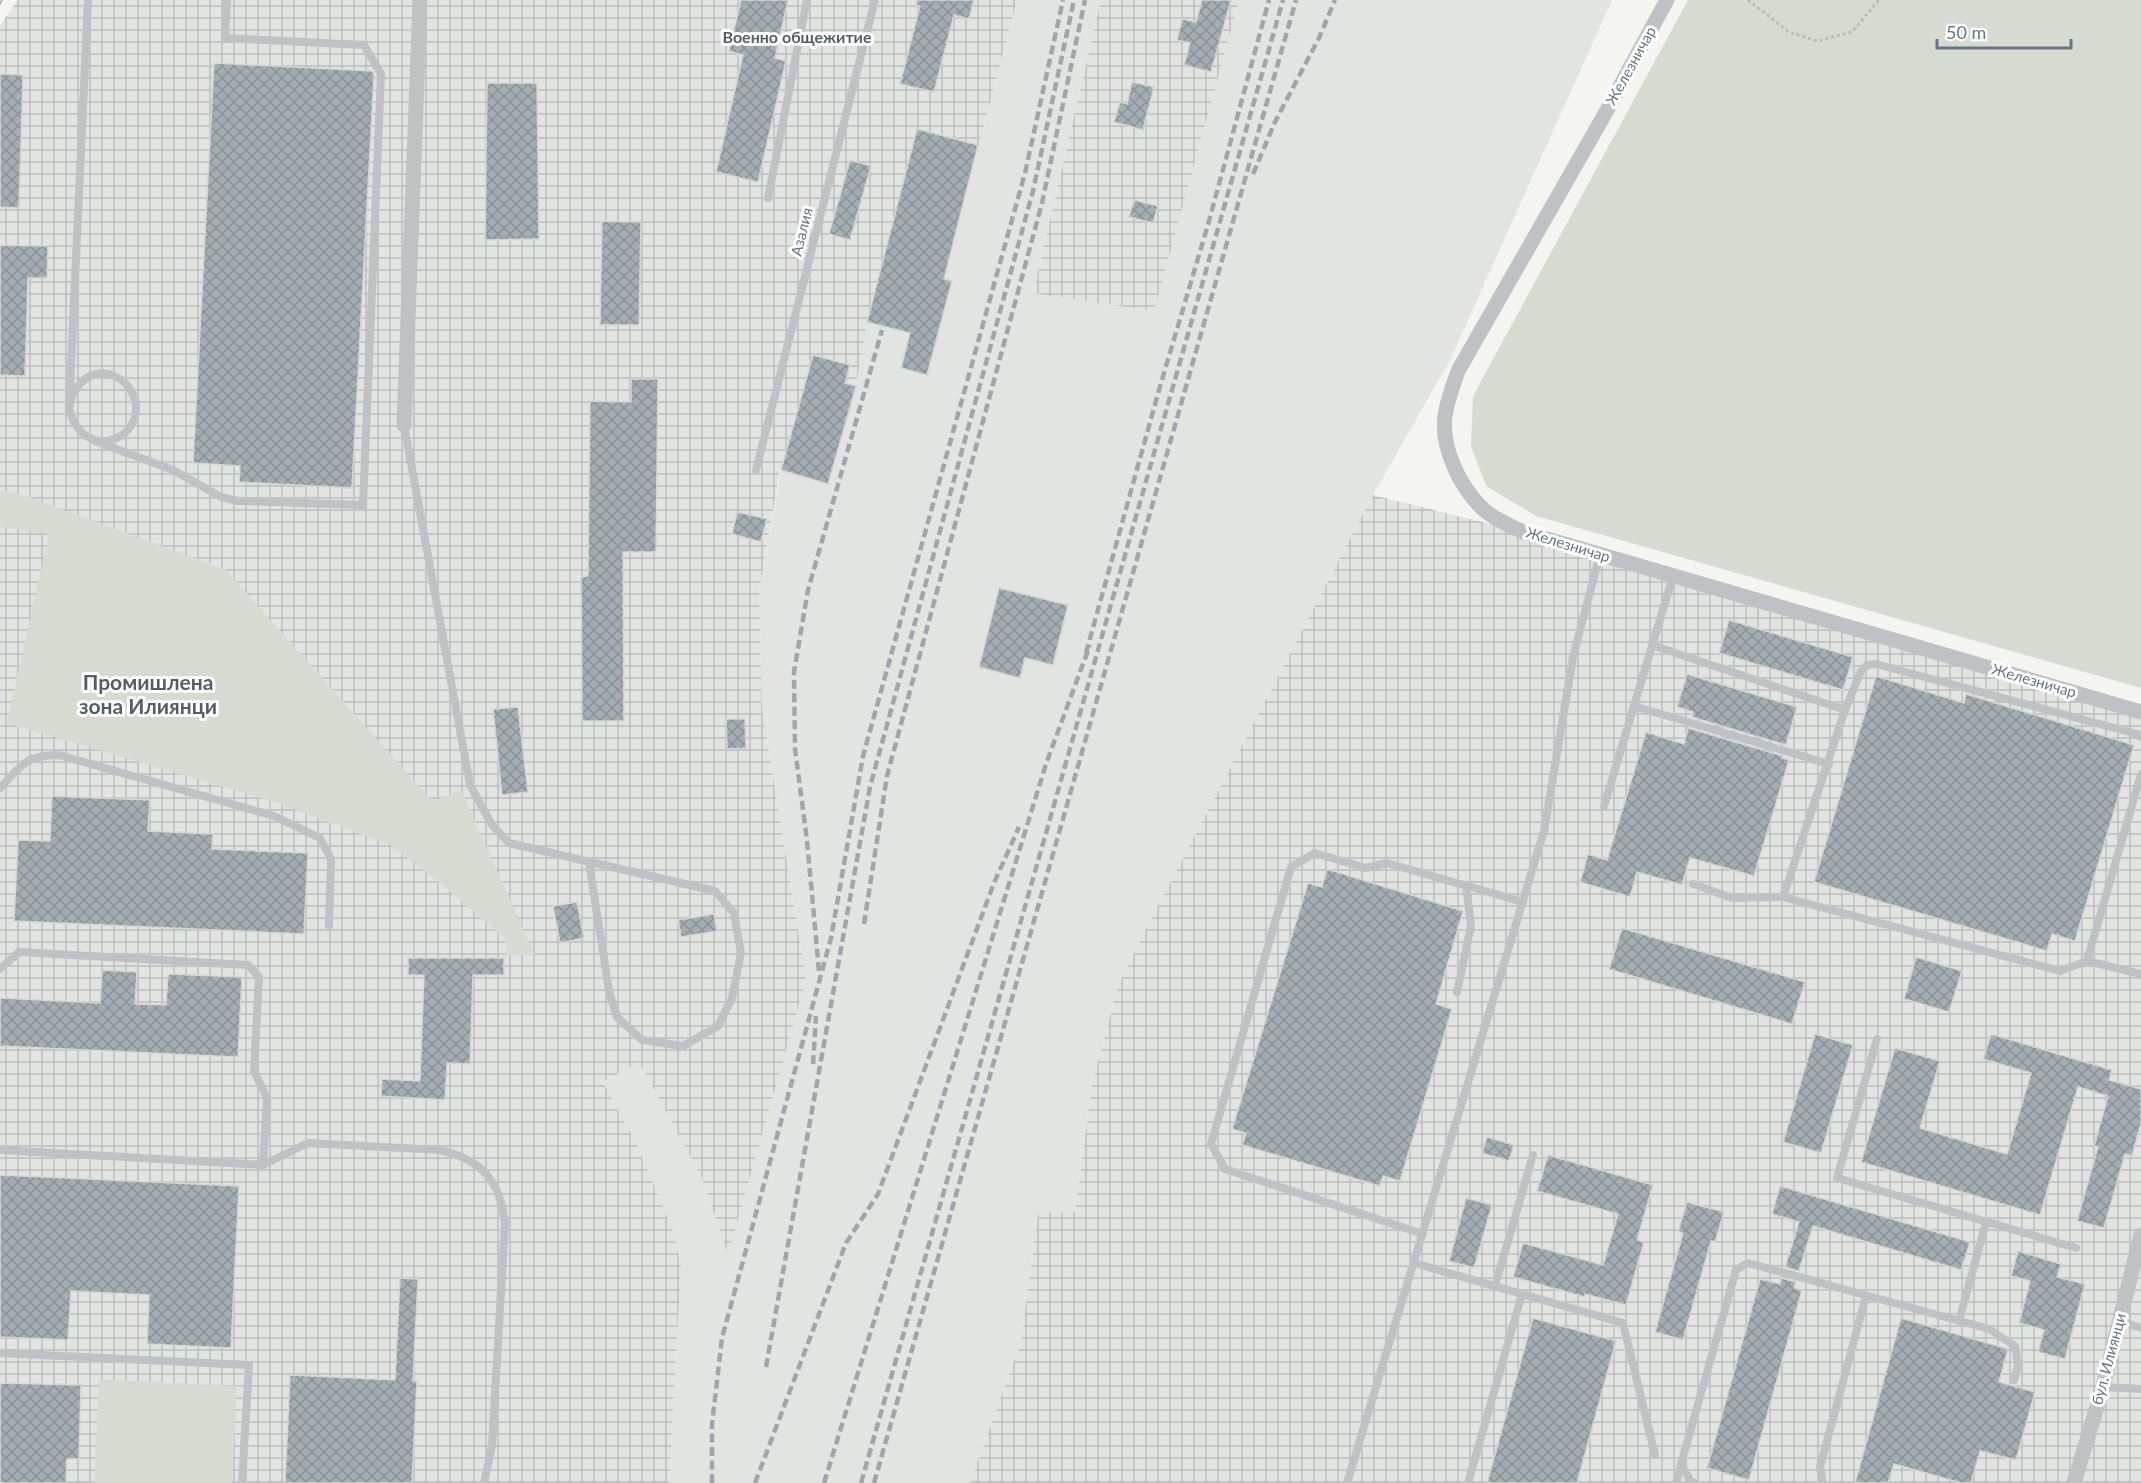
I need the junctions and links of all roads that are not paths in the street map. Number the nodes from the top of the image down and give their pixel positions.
1 (88, 0) edge
2 (227, 0) edge
3 (420, 0) edge
4 (807, 0) edge
5 (875, 0) edge
6 (1667, 0) edge
7 (768, 198) dead end
8 (69, 410) junction
9 (404, 425) joint
10 (95, 441) junction
11 (756, 470) dead end
12 (1600, 554) junction
13 (1673, 576) junction
14 (1652, 645) junction
15 (1634, 706) junction
16 (1845, 710) junction
17 (2141, 712) edge
18 (2141, 737) edge
19 (1829, 764) junction
20 (2141, 774) edge
21 (0, 788) edge
22 (1604, 806) dead end
23 (589, 862) junction
24 (1693, 884) dead end
25 (1466, 885) junction
26 (1784, 897) junction
27 (1522, 902) junction
28 (329, 926) dead end
29 (2087, 961) junction
30 (0, 969) edge
31 (2141, 974) edge
32 (1458, 992) dead end
33 (1877, 1040) dead end
34 (0, 1150) edge
35 (1533, 1155) dead end
36 (263, 1165) junction
37 (1986, 1222) junction
38 (1423, 1234) junction
39 (2141, 1235) edge
40 (2076, 1248) dead end
41 (1414, 1263) junction
42 (1495, 1286) junction
43 (1522, 1294) junction
44 (1866, 1296) junction
45 (1959, 1321) junction
46 (2119, 1321) junction
47 (2141, 1328) edge
48 (0, 1353) edge
49 (2014, 1380) dead end
50 (2103, 1387) junction
51 (2141, 1389) edge
52 (1655, 1455) dead end
53 (1681, 1464) junction
54 (242, 1483) edge
55 (484, 1483) edge
56 (1347, 1483) edge
57 (1468, 1483) edge
58 (1676, 1483) edge
59 (1695, 1483) edge
60 (1823, 1483) edge
61 (2074, 1483) edge

1 - 8 lane
2 - 10 lane
3 - 9 street
4 - 7 lane
5 - 11 lane, Азалия
6 - 12 street, Железничар
8 - 10 lane
8 - 10 lane
9 - 23 lane
12 - 13 street, Железничар
12 - 27 lane
13 - 14 lane
13 - 17 street, Железничар
14 - 15 lane
14 - 16 lane
15 - 19 lane
15 - 22 lane
16 - 18 lane
16 - 19 lane
19 - 26 lane
20 - 29 lane
21 - 28 lane
23 - 23 lane
24 - 26 lane
25 - 27 lane
25 - 32 lane
25 - 38 lane
26 - 29 lane
27 - 38 lane
29 - 31 lane
30 - 36 lane
33 - 37 lane
34 - 36 lane
35 - 42 lane
36 - 55 lane
37 - 40 lane
37 - 45 lane
38 - 41 lane
39 - 46 street, бул. Илиянци
41 - 42 lane
41 - 56 lane
42 - 43 lane
43 - 52 lane
43 - 57 lane
44 - 45 lane
44 - 53 lane
44 - 60 lane
45 - 49 lane
46 - 47 lane
46 - 50 street, бул. Илиянци
48 - 54 lane
50 - 51 lane
50 - 61 street, бул. Илиянци
53 - 58 lane
53 - 59 lane

